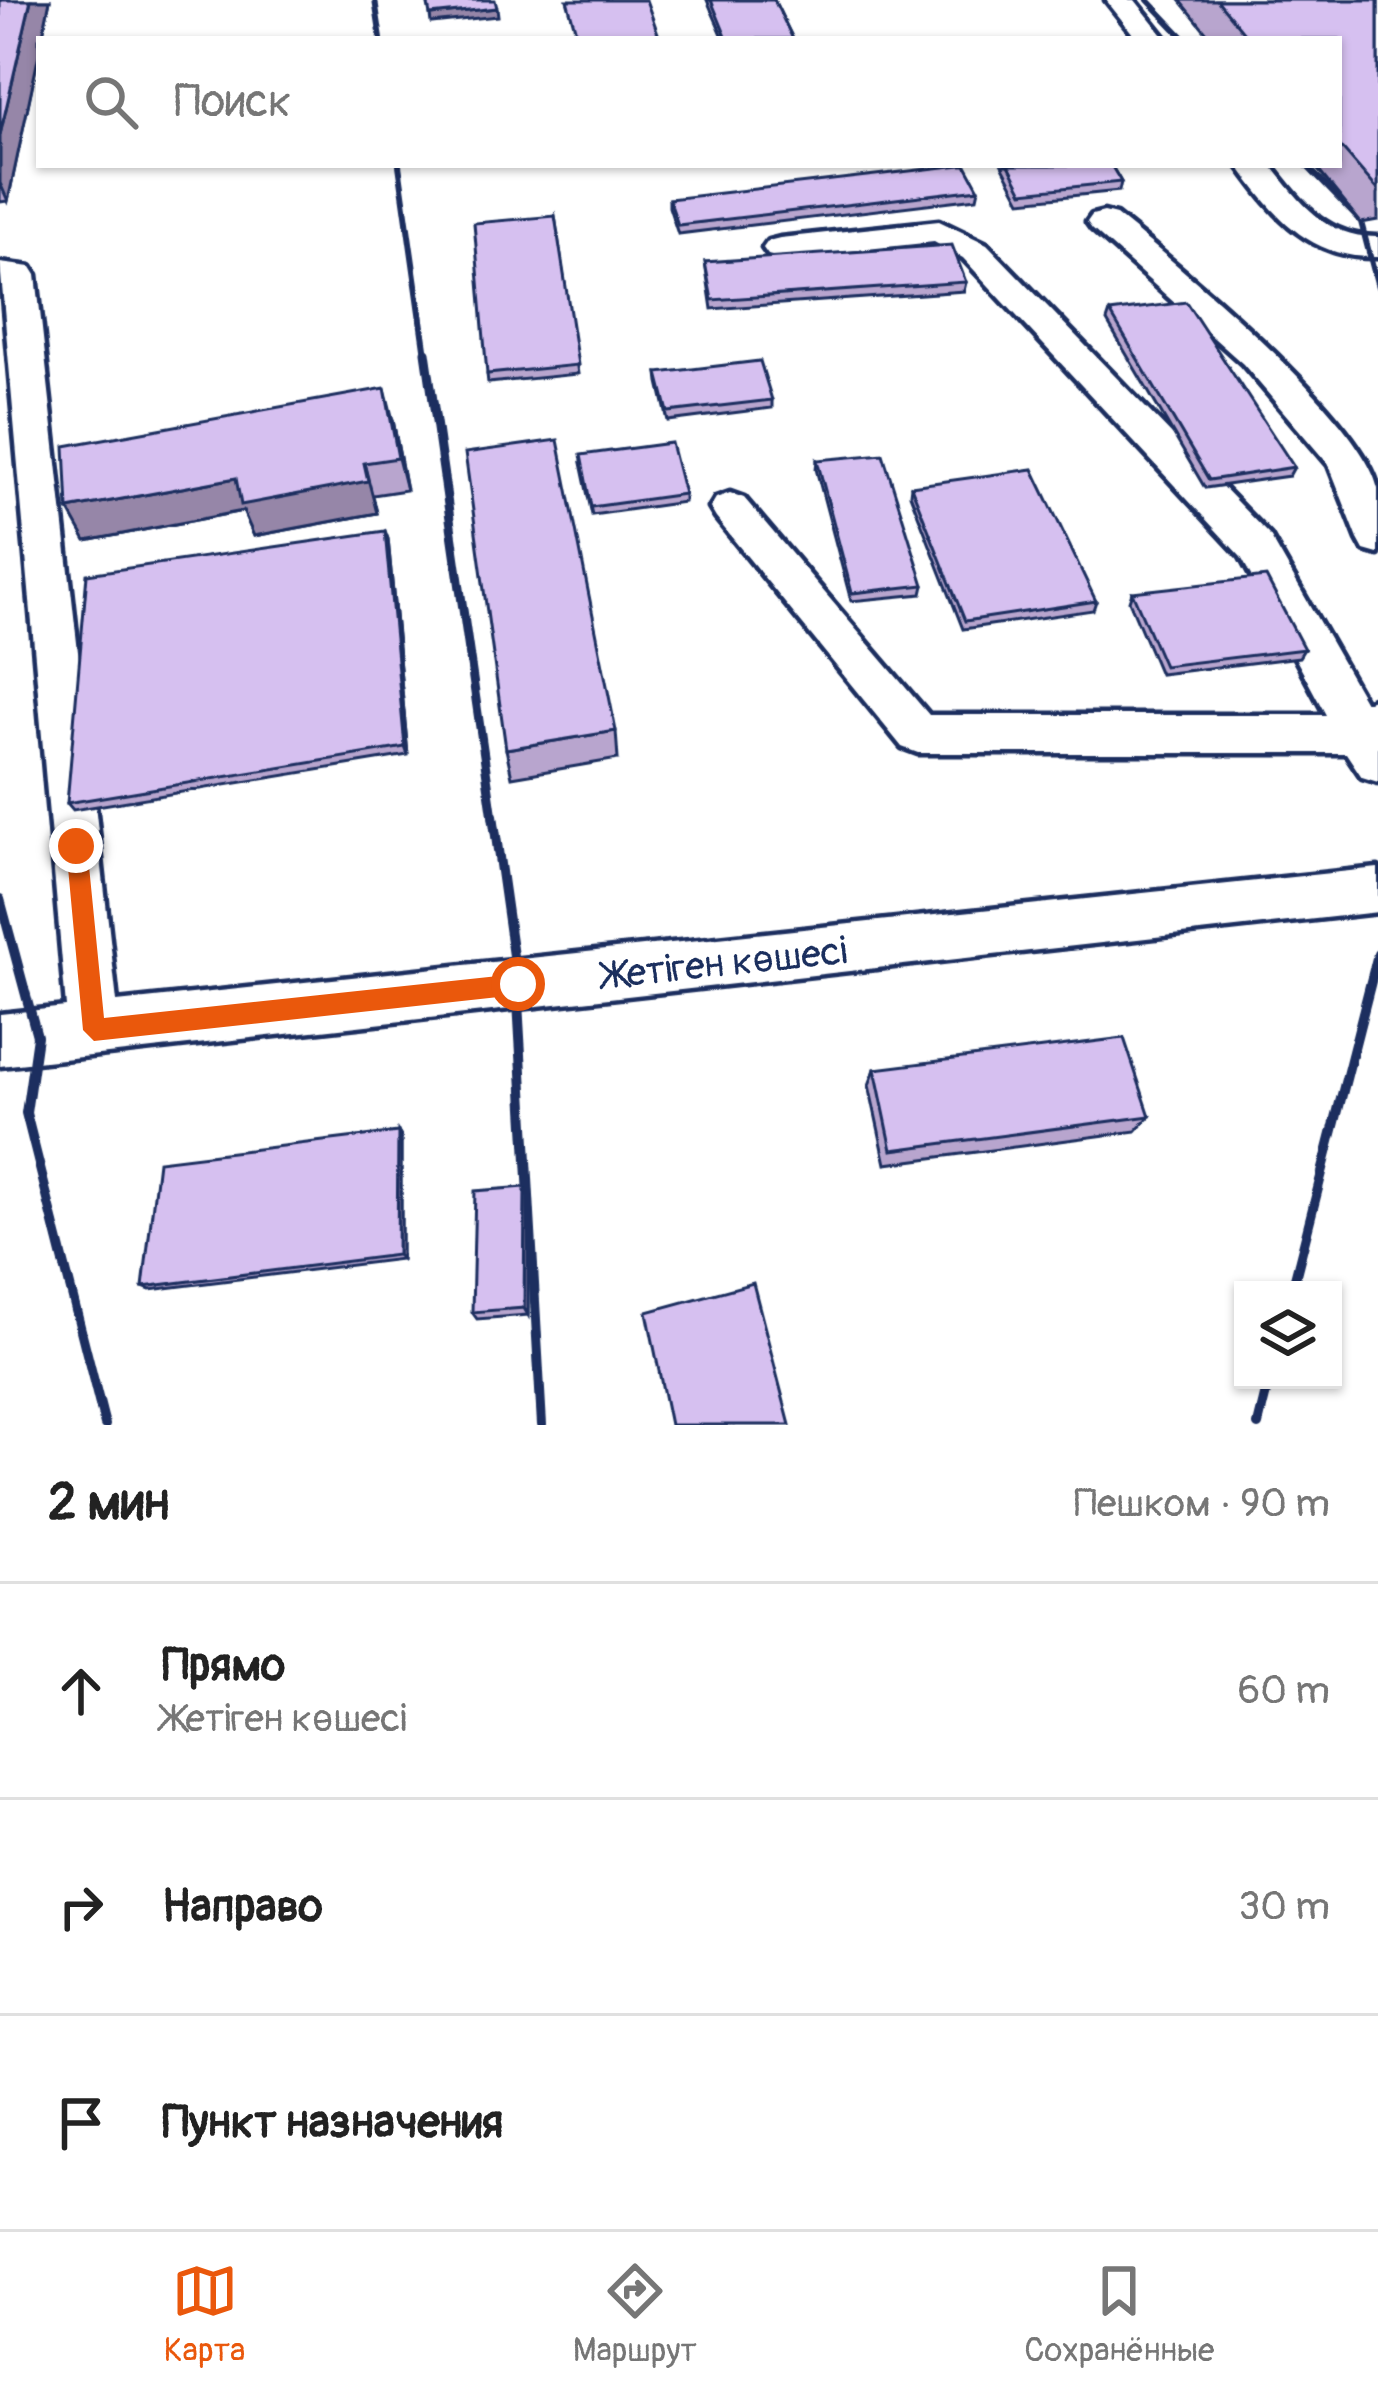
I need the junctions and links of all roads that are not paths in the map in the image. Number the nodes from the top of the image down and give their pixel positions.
1 (1120, 0) edge
2 (1150, 36) edge
3 (1256, 168) edge
4 (1104, 222) dead end
5 (1378, 247) edge
6 (780, 248) dead end
7 (0, 274) edge
8 (730, 508) dead end
9 (1378, 539) edge
10 (1372, 738) edge
11 (1378, 890) edge
12 (94, 1030) junction
13 (0, 1040) edge

1 - 2 street
3 - 5 street
4 - 9 street
6 - 10 street
7 - 12 street
8 - 10 street
11 - 12 street, Жетіген көшесі
12 - 13 street, Жетіген көшесі

